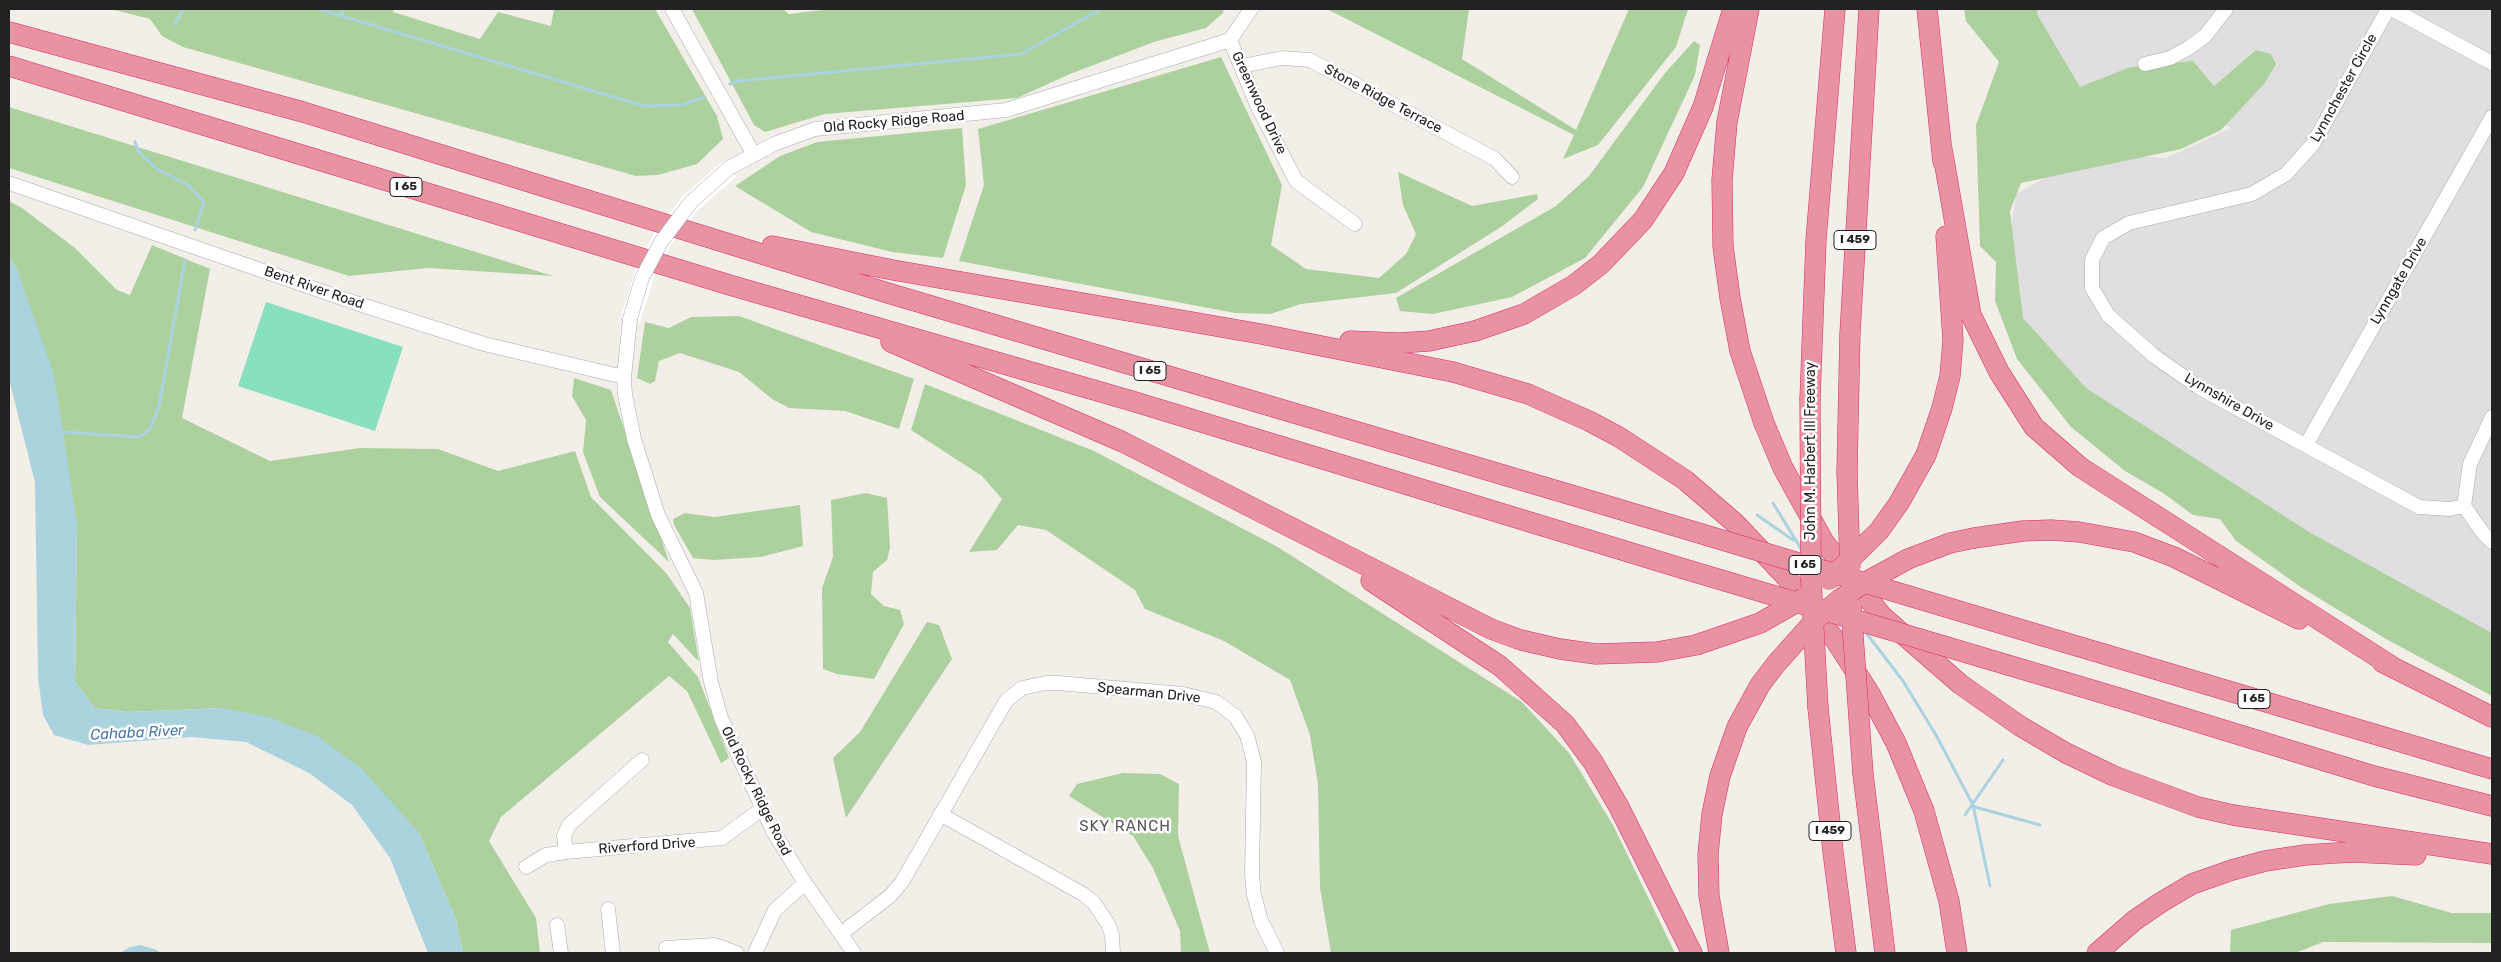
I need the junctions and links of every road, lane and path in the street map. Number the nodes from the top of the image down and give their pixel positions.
1 (672, 9) edge
2 (1251, 9) edge
3 (1732, 9) edge
4 (1749, 9) edge
5 (1835, 9) edge
6 (1869, 9) edge
7 (1927, 9) edge
8 (2226, 9) edge
9 (2388, 9) edge
10 (2392, 9) edge
11 (9, 32) edge
12 (1230, 40) junction
13 (2492, 63) edge
14 (2144, 64) dead end
15 (9, 66) edge
16 (1242, 66) junction
17 (2492, 117) edge
18 (1942, 149) junction
19 (754, 154) junction
20 (1512, 177) dead end
21 (9, 183) edge
22 (2129, 223) joint
23 (1355, 224) dead end
24 (706, 236) junction
25 (804, 306) junction
26 (1261, 334) junction
27 (624, 377) junction
28 (2492, 417) edge
29 (2306, 445) junction
30 (2464, 506) junction
31 (2492, 542) edge
32 (1324, 546) junction
33 (2393, 667) junction
34 (2492, 717) edge
35 (642, 760) dead end
36 (2492, 769) edge
37 (2492, 806) edge
38 (762, 809) junction
39 (940, 814) junction
40 (566, 852) junction
41 (2492, 854) edge
42 (2492, 859) edge
43 (526, 866) dead end
44 (805, 883) junction
45 (608, 909) dead end
46 (558, 925) dead end
47 (842, 934) junction
48 (666, 948) dead end
49 (561, 953) edge
50 (613, 953) edge
51 (738, 953) edge
52 (755, 953) edge
53 (854, 953) edge
54 (1113, 953) edge
55 (1278, 953) edge
56 (1692, 953) edge
57 (1719, 953) edge
58 (1846, 953) edge
59 (1885, 953) edge
60 (1957, 953) edge
61 (2097, 953) edge

1 - 19 street
2 - 12 street
3 - 26 highway
4 - 41 highway
5 - 58 highway, John M. Harbert III Freeway / I 459, bridge
6 - 59 highway, I 459, bridge
7 - 18 highway
8 - 14 street
9 - 22 street, Lynnchester Circle
10 - 13 street
11 - 24 highway, I 65
12 - 16 street, Greenwood Drive
12 - 19 street, Old Rocky Ridge Road
15 - 25 highway, I 65
16 - 20 street, Stone Ridge Terrace
16 - 23 street, Greenwood Drive
17 - 29 street, Lynngate Drive
18 - 32 highway, bridge
18 - 33 highway
19 - 27 street, Old Rocky Ridge Road, bridge
21 - 27 street, Bent River Road
22 - 29 street, Lynnshire Drive
24 - 26 highway
24 - 36 highway, I 65, bridge
25 - 32 highway
25 - 37 highway, I 65, bridge
26 - 60 highway
27 - 38 street, Old Rocky Ridge Road
28 - 30 street
29 - 30 street, Lynnshire Drive
30 - 31 street
32 - 56 highway
33 - 34 highway
33 - 57 highway, bridge
35 - 40 street
38 - 40 street, Riverford Drive
38 - 44 street, Old Rocky Ridge Road
39 - 47 street, Spearman Drive
39 - 54 street
39 - 55 street, Spearman Drive
40 - 43 street, Riverford Drive
42 - 61 highway
44 - 47 street, Old Rocky Ridge Road
44 - 52 street
45 - 50 street
46 - 49 street
47 - 53 street, Old Rocky Ridge Road
48 - 51 street

